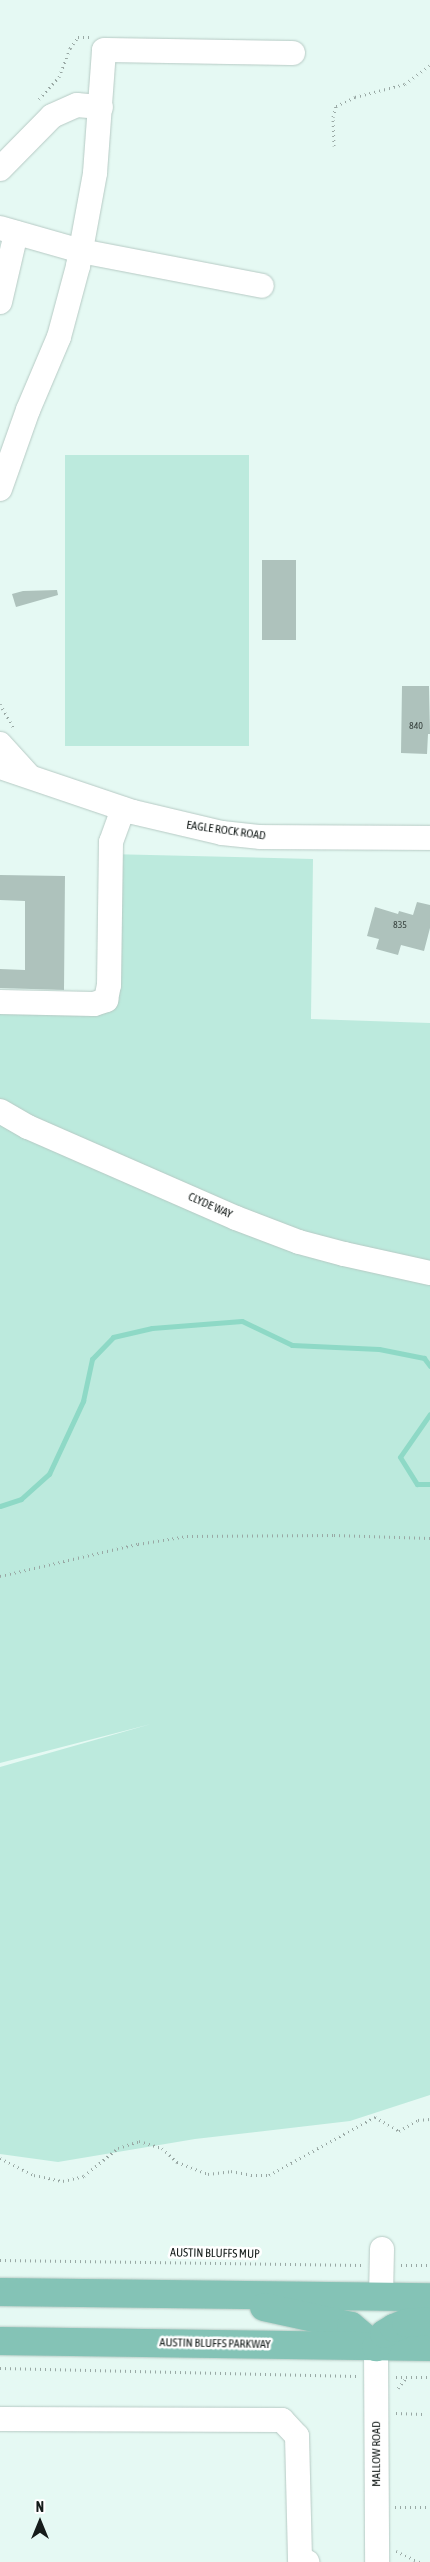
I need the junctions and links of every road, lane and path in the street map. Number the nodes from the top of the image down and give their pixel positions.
1 (96, 37) dead end
2 (294, 53) dead end
3 (430, 65) edge
4 (33, 106) dead end
5 (100, 107) junction
6 (334, 146) dead end
7 (0, 169) edge
8 (8, 230) edge
9 (80, 251) junction
10 (262, 286) dead end
11 (0, 302) edge
12 (0, 490) edge
13 (0, 744) edge
14 (0, 767) edge
15 (30, 776) junction
16 (123, 809) junction
17 (430, 838) edge
18 (0, 1002) edge
19 (0, 1111) edge
20 (430, 1273) edge
21 (430, 1538) edge
22 (0, 1576) edge
23 (430, 2119) edge
24 (0, 2158) edge
25 (382, 2257) junction
26 (0, 2260) edge
27 (430, 2265) edge
28 (0, 2292) edge
29 (188, 2294) junction
30 (381, 2297) junction
31 (430, 2297) edge
32 (430, 2321) edge
33 (0, 2341) edge
34 (376, 2347) junction
35 (430, 2348) edge
36 (0, 2368) edge
37 (376, 2376) junction
38 (407, 2377) dead end
39 (430, 2377) edge
40 (395, 2413) dead end
41 (423, 2414) dead end
42 (0, 2419) edge
43 (395, 2507) dead end
44 (427, 2507) dead end
45 (386, 2556) edge
46 (307, 2562) edge
47 (420, 2562) edge

1 - 4 path
2 - 5 street
3 - 6 path
5 - 7 street
5 - 9 street
8 - 9 street
8 - 11 street
9 - 10 street
9 - 12 street
13 - 15 street, EAGLE ROCK ROAD
14 - 15 street, EAGLE ROCK ROAD
15 - 16 street, EAGLE ROCK ROAD
16 - 17 street, EAGLE ROCK ROAD
16 - 18 street
19 - 20 street, CLYDE WAY
21 - 22 path
23 - 24 path
25 - 26 path, AUSTIN BLUFFS MUP
25 - 27 path, AUSTIN BLUFFS MUP
25 - 30 street
28 - 29 main road
29 - 30 main road
29 - 34 main road
30 - 31 main road
32 - 34 main road
33 - 34 main road, AUSTIN BLUFFS PARKWAY
34 - 35 main road, AUSTIN BLUFFS PARKWAY
34 - 37 street, MALLOW ROAD
36 - 37 path
37 - 45 street, MALLOW ROAD
38 - 39 path
40 - 41 path
42 - 46 street
43 - 44 path
45 - 47 path

